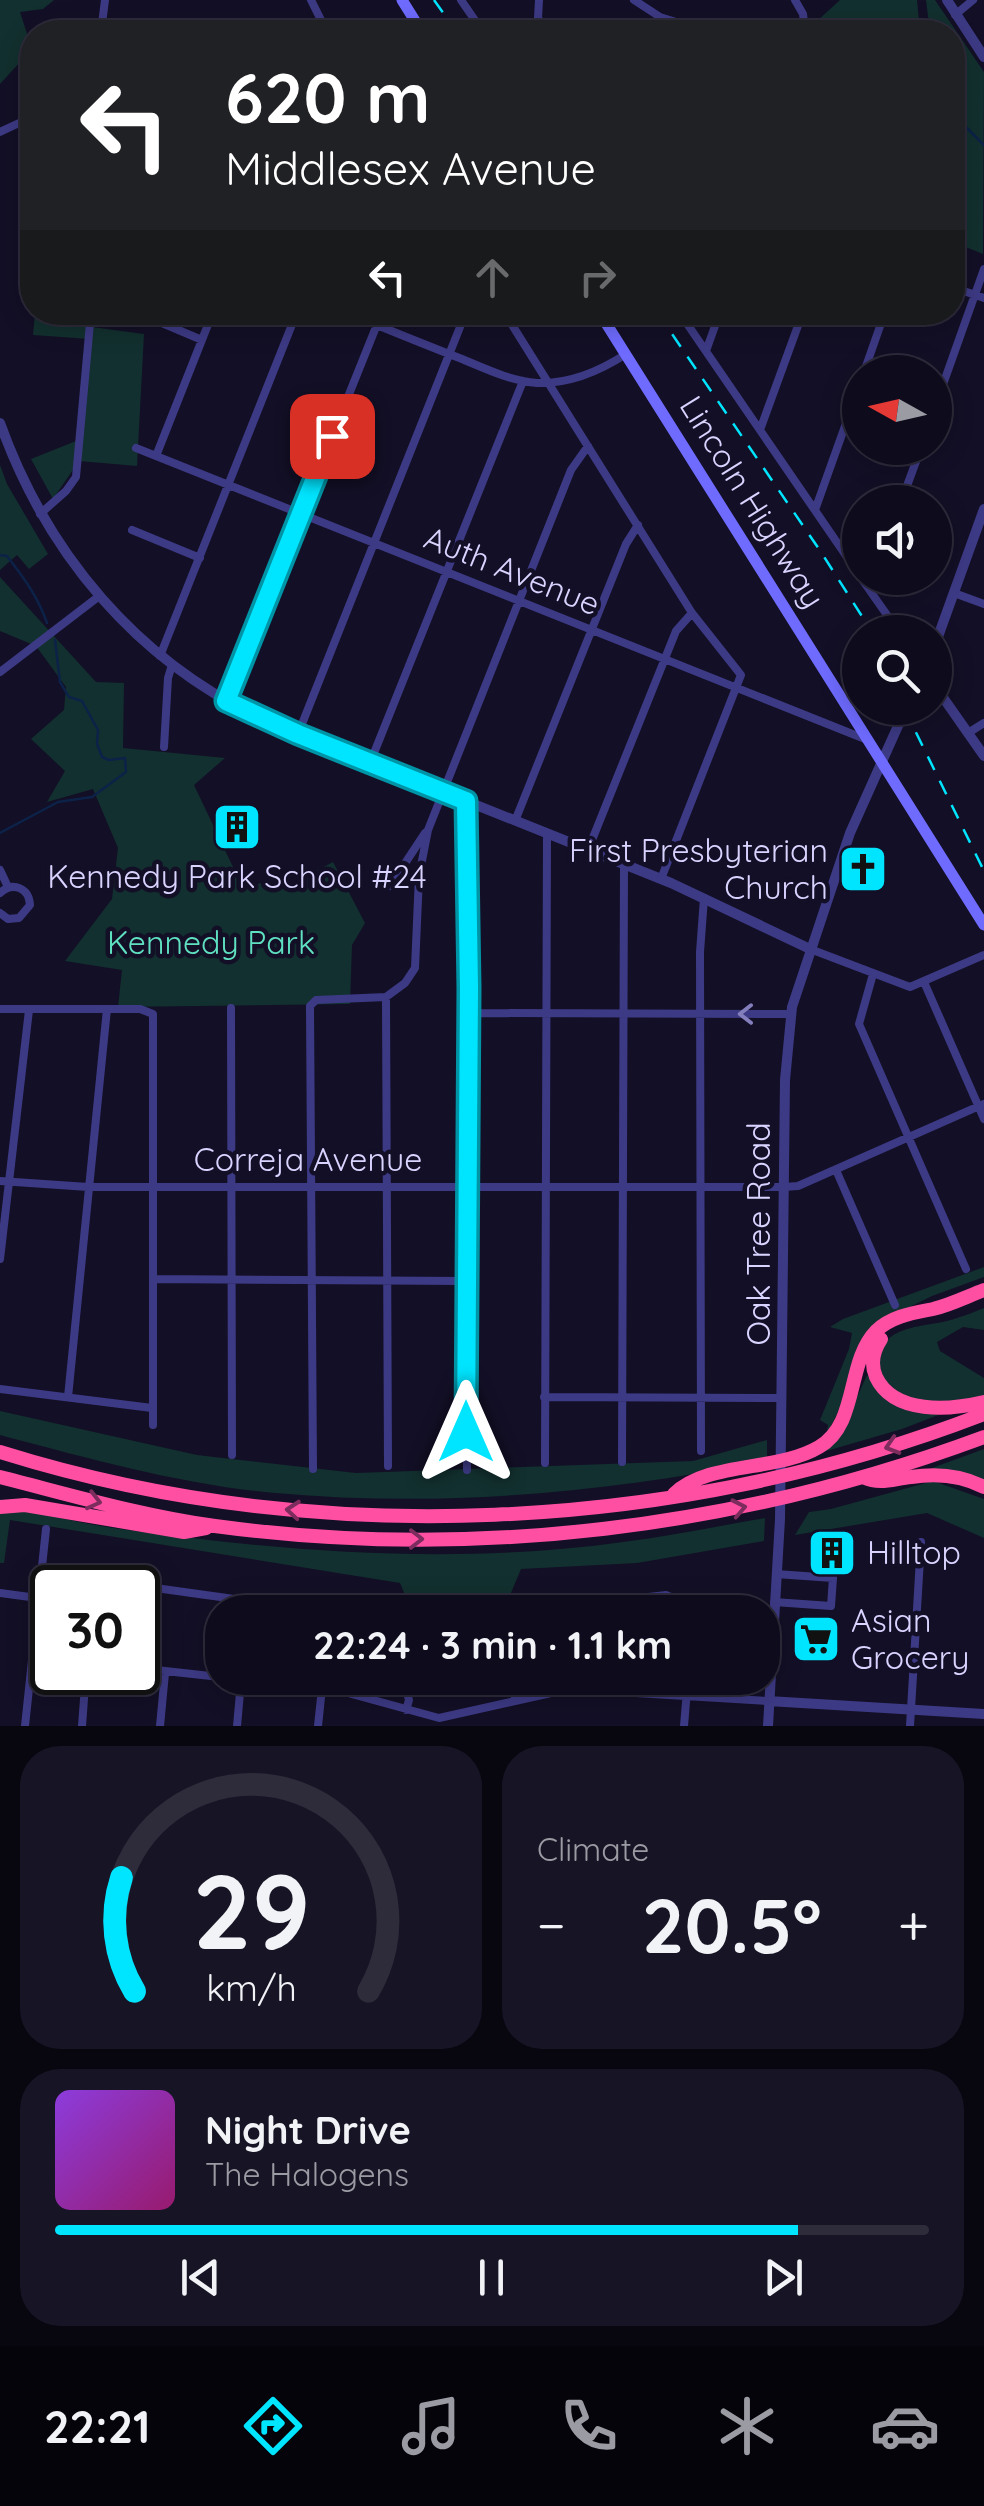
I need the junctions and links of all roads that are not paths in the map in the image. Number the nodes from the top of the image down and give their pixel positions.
1 (634, 0) edge
2 (947, 0) edge
3 (973, 0) edge
4 (955, 15) junction
5 (660, 17) junction
6 (659, 20) edge
7 (678, 20) edge
8 (958, 20) edge
9 (965, 30) edge
10 (984, 58) edge
11 (984, 269) edge
12 (979, 296) edge
13 (90, 325) edge
14 (167, 325) edge
15 (208, 325) edge
16 (292, 325) edge
17 (376, 325) joint
18 (461, 325) edge
19 (512, 325) edge
20 (607, 325) edge
21 (688, 325) edge
22 (715, 325) edge
23 (797, 325) edge
24 (881, 325) edge
25 (202, 340) junction
26 (706, 351) junction
27 (450, 354) junction
28 (626, 354) junction
29 (870, 355) edge
30 (952, 364) edge
31 (523, 381) junction
32 (548, 382) junction
33 (0, 424) edge
34 (760, 430) junction
35 (842, 434) edge
36 (588, 446) junction
37 (136, 448) dead end
38 (156, 456) junction
39 (228, 485) junction
40 (984, 509) edge
41 (815, 510) junction
42 (40, 514) junction
43 (301, 514) junction
44 (638, 525) junction
45 (132, 530) dead end
46 (374, 543) junction
47 (842, 549) edge
48 (200, 558) junction
49 (446, 572) junction
50 (954, 593) junction
51 (98, 597) junction
52 (519, 601) junction
53 (984, 604) edge
54 (692, 612) junction
55 (946, 615) edge
56 (592, 630) junction
57 (160, 656) junction
58 (664, 659) junction
59 (172, 665) junction
60 (0, 672) edge
61 (738, 688) junction
62 (226, 701) junction
63 (952, 710) edge
64 (984, 723) edge
65 (898, 725) edge
66 (968, 733) junction
67 (298, 734) junction
68 (870, 740) junction
69 (164, 747) dead end
70 (984, 756) edge
71 (881, 758) junction
72 (370, 763) junction
73 (442, 792) junction
74 (466, 801) junction
75 (516, 821) junction
76 (428, 830) junction
77 (547, 833) junction
78 (588, 850) junction
79 (624, 864) junction
80 (0, 870) edge
81 (660, 879) junction
82 (390, 886) dead end
83 (4, 890) edge
84 (704, 898) junction
85 (0, 913) edge
86 (984, 924) edge
87 (810, 949) junction
88 (984, 955) edge
89 (873, 974) junction
90 (924, 982) junction
91 (386, 998) junction
92 (0, 1008) edge
93 (107, 1008) junction
94 (232, 1008) dead end
95 (30, 1010) junction
96 (469, 1013) junction
97 (544, 1014) junction
98 (700, 1014) junction
99 (792, 1014) junction
100 (623, 1016) junction
101 (981, 1105) edge
102 (984, 1119) edge
103 (910, 1136) junction
104 (836, 1170) junction
105 (4, 1182) edge
106 (232, 1185) junction
107 (155, 1186) junction
108 (310, 1186) junction
109 (388, 1186) junction
110 (466, 1186) junction
111 (544, 1186) junction
112 (623, 1186) junction
113 (701, 1186) junction
114 (88, 1187) junction
115 (784, 1187) junction
116 (0, 1259) edge
117 (966, 1269) dead end
118 (154, 1279) junction
119 (234, 1279) junction
120 (313, 1279) junction
121 (388, 1280) junction
122 (465, 1280) junction
123 (984, 1290) edge
124 (895, 1305) dead end
125 (932, 1309) junction
126 (0, 1390) edge
127 (623, 1395) junction
128 (544, 1396) junction
129 (700, 1396) junction
130 (68, 1397) junction
131 (782, 1398) junction
132 (984, 1402) edge
133 (152, 1408) junction
134 (984, 1414) edge
135 (153, 1424) dead end
136 (984, 1438) edge
137 (701, 1451) dead end
138 (0, 1452) edge
139 (232, 1455) dead end
140 (622, 1462) dead end
141 (545, 1463) dead end
142 (388, 1466) dead end
143 (313, 1469) dead end
144 (467, 1470) dead end
145 (0, 1477) edge
146 (863, 1477) junction
147 (984, 1487) edge
148 (673, 1495) junction
149 (0, 1507) edge
150 (215, 1526) junction
151 (46, 1529) dead end
152 (921, 1542) dead end
153 (42, 1565) edge
154 (776, 1574) junction
155 (160, 1589) edge
156 (0, 1593) edge
157 (205, 1595) edge
158 (774, 1595) edge
159 (30, 1597) edge
160 (780, 1602) edge
161 (160, 1671) edge
162 (165, 1672) junction
163 (205, 1677) edge
164 (30, 1687) edge
165 (84, 1695) edge
166 (239, 1695) edge
167 (321, 1695) edge
168 (349, 1695) edge
169 (408, 1695) edge
170 (516, 1695) edge
171 (768, 1695) edge
172 (686, 1696) junction
173 (514, 1700) junction
174 (768, 1701) junction
175 (911, 1708) junction
176 (406, 1710) junction
177 (464, 1714) junction
178 (984, 1714) edge
179 (26, 1726) edge
180 (82, 1726) edge
181 (160, 1726) edge
182 (237, 1726) edge
183 (318, 1726) edge
184 (463, 1726) edge
185 (684, 1726) edge
186 (768, 1726) edge
187 (910, 1726) edge

1 - 5 street
2 - 4 street
3 - 4 street
4 - 8 street
5 - 6 street
5 - 7 street
9 - 10 street
11 - 12 street
12 - 30 street
13 - 42 street
14 - 25 street
15 - 25 street
16 - 39 street
17 - 27 street
17 - 43 street
18 - 27 street
19 - 32 street
20 - 28 main road, Lincoln Highway
21 - 26 street
22 - 26 street
23 - 34 street
24 - 29 street
25 - 38 street
26 - 34 street
27 - 31 street
27 - 46 street
28 - 32 street
28 - 68 main road, Lincoln Highway
31 - 32 street
31 - 49 street
32 - 36 street
33 - 42 street
34 - 41 street
35 - 41 street
36 - 44 street
36 - 52 street
37 - 38 street, Auth Avenue
38 - 39 street, Auth Avenue
39 - 43 street, Auth Avenue
39 - 48 street
40 - 50 street
41 - 47 street
42 - 51 street
43 - 46 street, Auth Avenue
43 - 62 street
44 - 54 street
44 - 56 street
45 - 48 street
46 - 49 street, Auth Avenue
46 - 67 street
48 - 57 street
49 - 52 street, Auth Avenue
49 - 72 street
50 - 53 street
50 - 55 street
51 - 57 street
51 - 60 street
52 - 56 street, Auth Avenue
52 - 73 street
54 - 58 street
54 - 61 street
56 - 58 street, Auth Avenue
56 - 75 street
57 - 59 street
58 - 61 street, Auth Avenue
58 - 78 street
59 - 62 street
59 - 69 street
61 - 68 street, Auth Avenue
61 - 81 street
62 - 67 street
63 - 66 street
64 - 66 street
65 - 71 street, Oak Tree Road
66 - 70 street
67 - 72 street
68 - 71 main road, Lincoln Highway
71 - 86 main road, Lincoln Highway
71 - 87 street, Oak Tree Road
72 - 73 street
73 - 74 street
73 - 76 street
74 - 75 street
74 - 96 street
75 - 77 street
76 - 82 street
76 - 91 street
77 - 78 street
77 - 97 street
78 - 79 street
79 - 81 street
79 - 100 street
80 - 83 street
81 - 84 street
83 - 85 street
84 - 87 street
84 - 98 street
87 - 89 street
87 - 99 street, Oak Tree Road
88 - 90 street
89 - 90 street
89 - 103 street
90 - 101 street
91 - 108 street
91 - 109 street
92 - 95 street
93 - 95 street
93 - 107 street
93 - 114 street
94 - 106 street
95 - 105 street
96 - 97 street
96 - 110 street
97 - 100 street
97 - 111 street
99 -> 98 street
98 - 100 street
98 - 113 street
99 - 115 street, Oak Tree Road
100 - 112 street
101 - 102 street
101 - 103 street, Correja Avenue
103 - 104 street, Correja Avenue
103 - 117 street
104 - 115 street, Correja Avenue
104 - 124 street
105 - 114 street, Correja Avenue
105 - 116 street
106 - 107 street, Correja Avenue
106 - 108 street, Correja Avenue
106 - 119 street
107 - 114 street, Correja Avenue
107 - 118 street
108 - 109 street, Correja Avenue
108 - 120 street
109 - 110 street, Correja Avenue
109 - 121 street
110 - 111 street, Correja Avenue
110 - 122 street
111 - 112 street, Correja Avenue
111 - 128 street
112 - 113 street, Correja Avenue
112 - 127 street
113 - 115 street, Correja Avenue
113 - 129 street
114 - 130 street
115 - 131 street, Oak Tree Road
118 - 119 street
118 - 133 street
119 - 120 street
119 - 139 street
120 - 121 street
120 - 143 street
121 - 122 street
121 - 142 street
122 - 144 street
123 - 125 highway
125 - 132 highway
125 - 148 highway
126 - 130 street
127 - 128 street
127 - 129 street
127 - 140 street
128 - 141 street
129 - 131 street
129 - 137 street
130 - 133 street
131 - 154 street, Oak Tree Road
133 - 135 street
134 -> 148 highway
136 - 146 highway
148 -> 138 highway
145 -> 150 highway
146 - 147 highway
150 -> 146 highway
149 - 150 highway
151 - 153 street
152 - 175 street
154 - 158 street, Oak Tree Road
154 - 160 street
155 - 157 street
156 - 159 street
161 - 162 street
162 - 163 street
162 - 181 street
164 - 179 street
165 - 180 street
166 - 182 street
167 - 183 street
168 - 176 street
169 - 176 street
170 - 173 street
171 - 174 street, Oak Tree Road
172 - 173 street
172 - 174 street
172 - 185 street
173 - 177 street
174 - 175 street
174 - 186 street, Oak Tree Road
175 - 178 street
175 - 187 street
176 - 177 street
177 - 184 street

